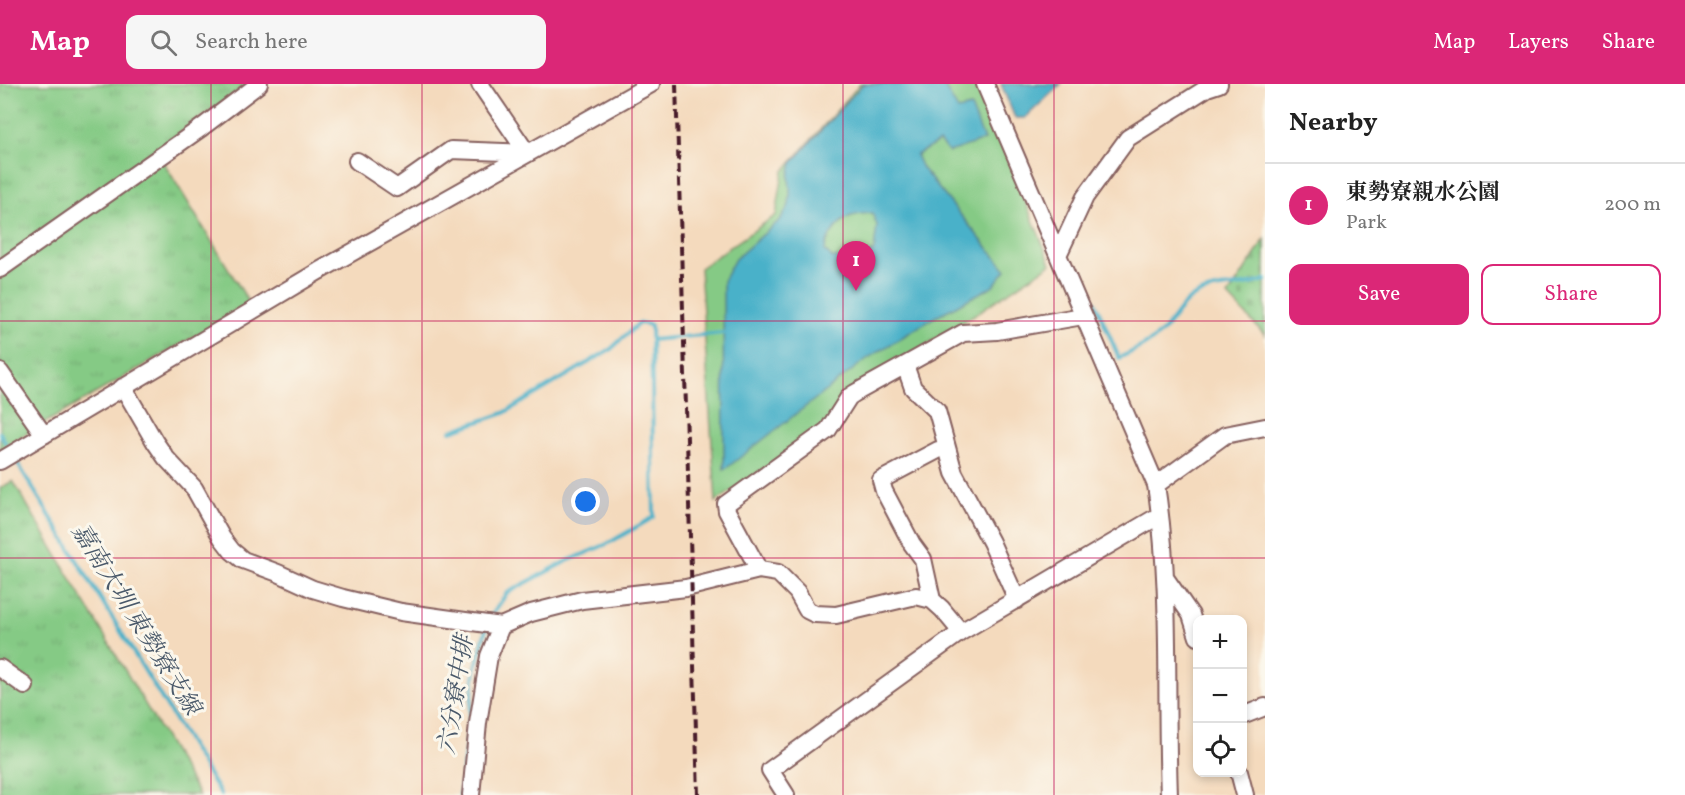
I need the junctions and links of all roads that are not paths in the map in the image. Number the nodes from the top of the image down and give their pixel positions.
1 (259, 84) edge
2 (480, 84) edge
3 (651, 84) edge
4 (985, 84) edge
5 (1219, 84) edge
6 (527, 153) junction
7 (357, 161) dead end
8 (1058, 255) junction
9 (0, 269) edge
10 (1083, 315) junction
11 (905, 365) junction
12 (0, 372) edge
13 (123, 387) junction
14 (1265, 427) edge
15 (44, 435) junction
16 (938, 450) dead end
17 (0, 461) edge
18 (1156, 485) junction
19 (1160, 515) junction
20 (759, 570) junction
21 (1166, 579) junction
22 (932, 600) junction
23 (1017, 600) junction
24 (1193, 622) edge
25 (492, 625) junction
26 (961, 632) junction
27 (0, 668) edge
28 (25, 686) dead end
29 (1265, 707) edge
30 (1247, 714) edge
31 (1240, 777) edge
32 (471, 795) edge
33 (786, 795) edge
34 (1169, 795) edge
35 (1245, 795) edge

1 - 9 street
2 - 6 street
3 - 6 street
4 - 8 street
5 - 8 street
6 - 7 street
6 - 13 street
8 - 10 street
10 - 11 street
10 - 18 street
11 - 20 street
11 - 23 street
12 - 15 street
13 - 15 street
13 - 25 street
14 - 18 street
15 - 17 street
16 - 22 street
18 - 19 street
19 - 21 street
19 - 23 street
20 - 22 street
20 - 25 street
21 - 24 street
21 - 34 street
22 - 26 street
23 - 26 street
25 - 32 street
26 - 33 street
27 - 28 street
29 - 30 street
31 - 35 street

